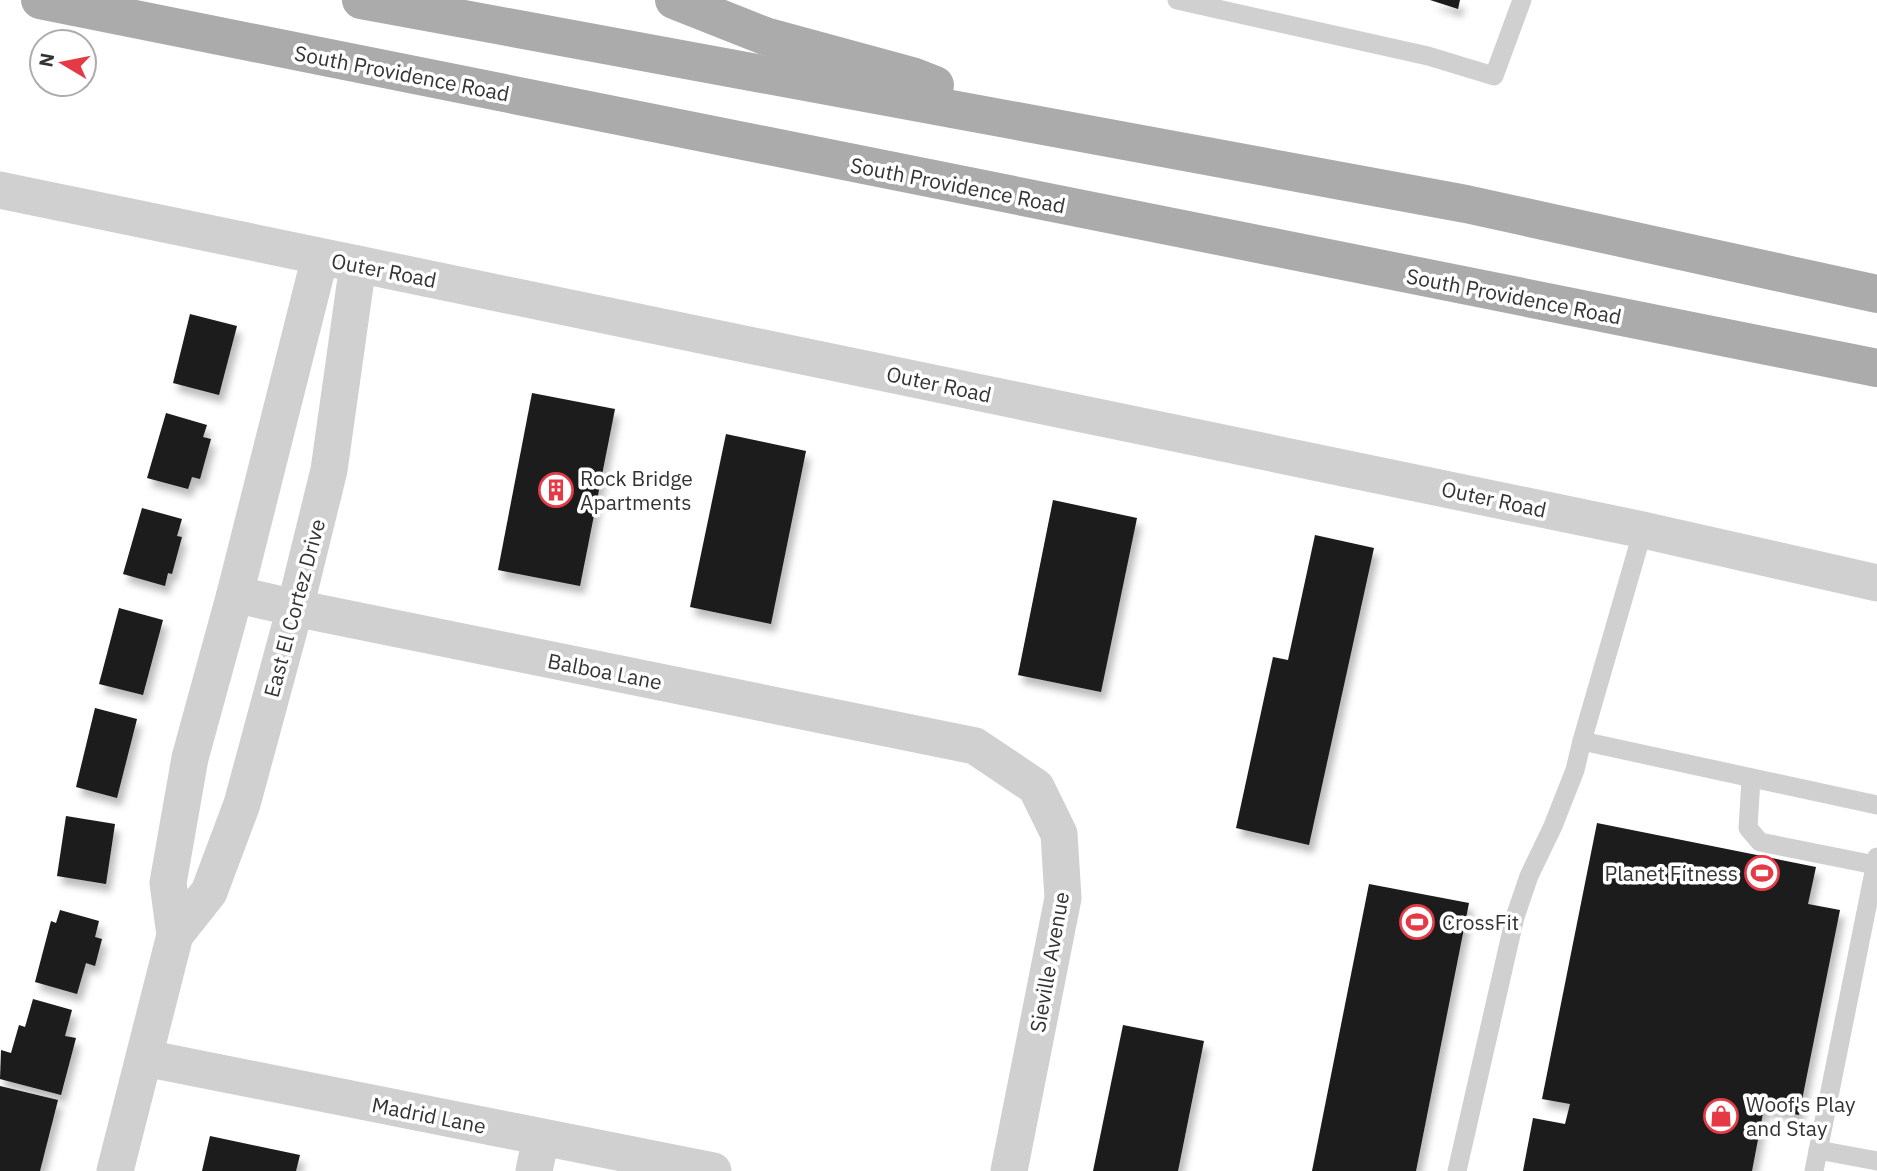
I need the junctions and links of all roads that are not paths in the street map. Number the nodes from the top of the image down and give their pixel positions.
1 (40, 0) edge
2 (361, 0) edge
3 (674, 0) edge
4 (1177, 0) edge
5 (1522, 0) edge
6 (1031, 123) junction
7 (0, 190) edge
8 (320, 257) junction
9 (358, 264) junction
10 (1877, 294) edge
11 (1877, 368) edge
12 (1643, 530) junction
13 (1877, 583) edge
14 (235, 594) junction
15 (295, 608) junction
16 (1582, 741) junction
17 (975, 746) joint
18 (1751, 779) junction
19 (1877, 805) edge
20 (1876, 861) edge
21 (175, 935) junction
22 (145, 1058) junction
23 (1818, 1150) junction
24 (538, 1154) edge
25 (1877, 1161) edge
26 (116, 1171) edge
27 (713, 1171) edge
28 (1009, 1171) edge
29 (1457, 1171) edge
30 (1814, 1171) edge

1 - 11 main road, South Providence Road
2 - 6 main road
3 - 6 main road
4 - 5 lane
6 - 10 main road
7 - 8 street, Outer Road
8 - 9 street, Outer Road
8 - 14 street, East El Cortez Drive
9 - 12 street, Outer Road
9 - 15 street, East El Cortez Drive
12 - 13 street, Outer Road
12 - 16 lane
14 - 15 street, Balboa Lane
14 - 21 street, East El Cortez Drive
15 - 17 street, Balboa Lane
15 - 21 street, East El Cortez Drive
16 - 18 lane
16 - 29 lane
17 - 28 street, Sieville Avenue
18 - 19 lane
18 - 20 lane
20 - 23 lane
21 - 22 street, East El Cortez Drive
22 - 24 street, Madrid Lane
22 - 26 street, East El Cortez Drive
23 - 25 lane
23 - 30 lane
24 - 27 street, Madrid Lane

